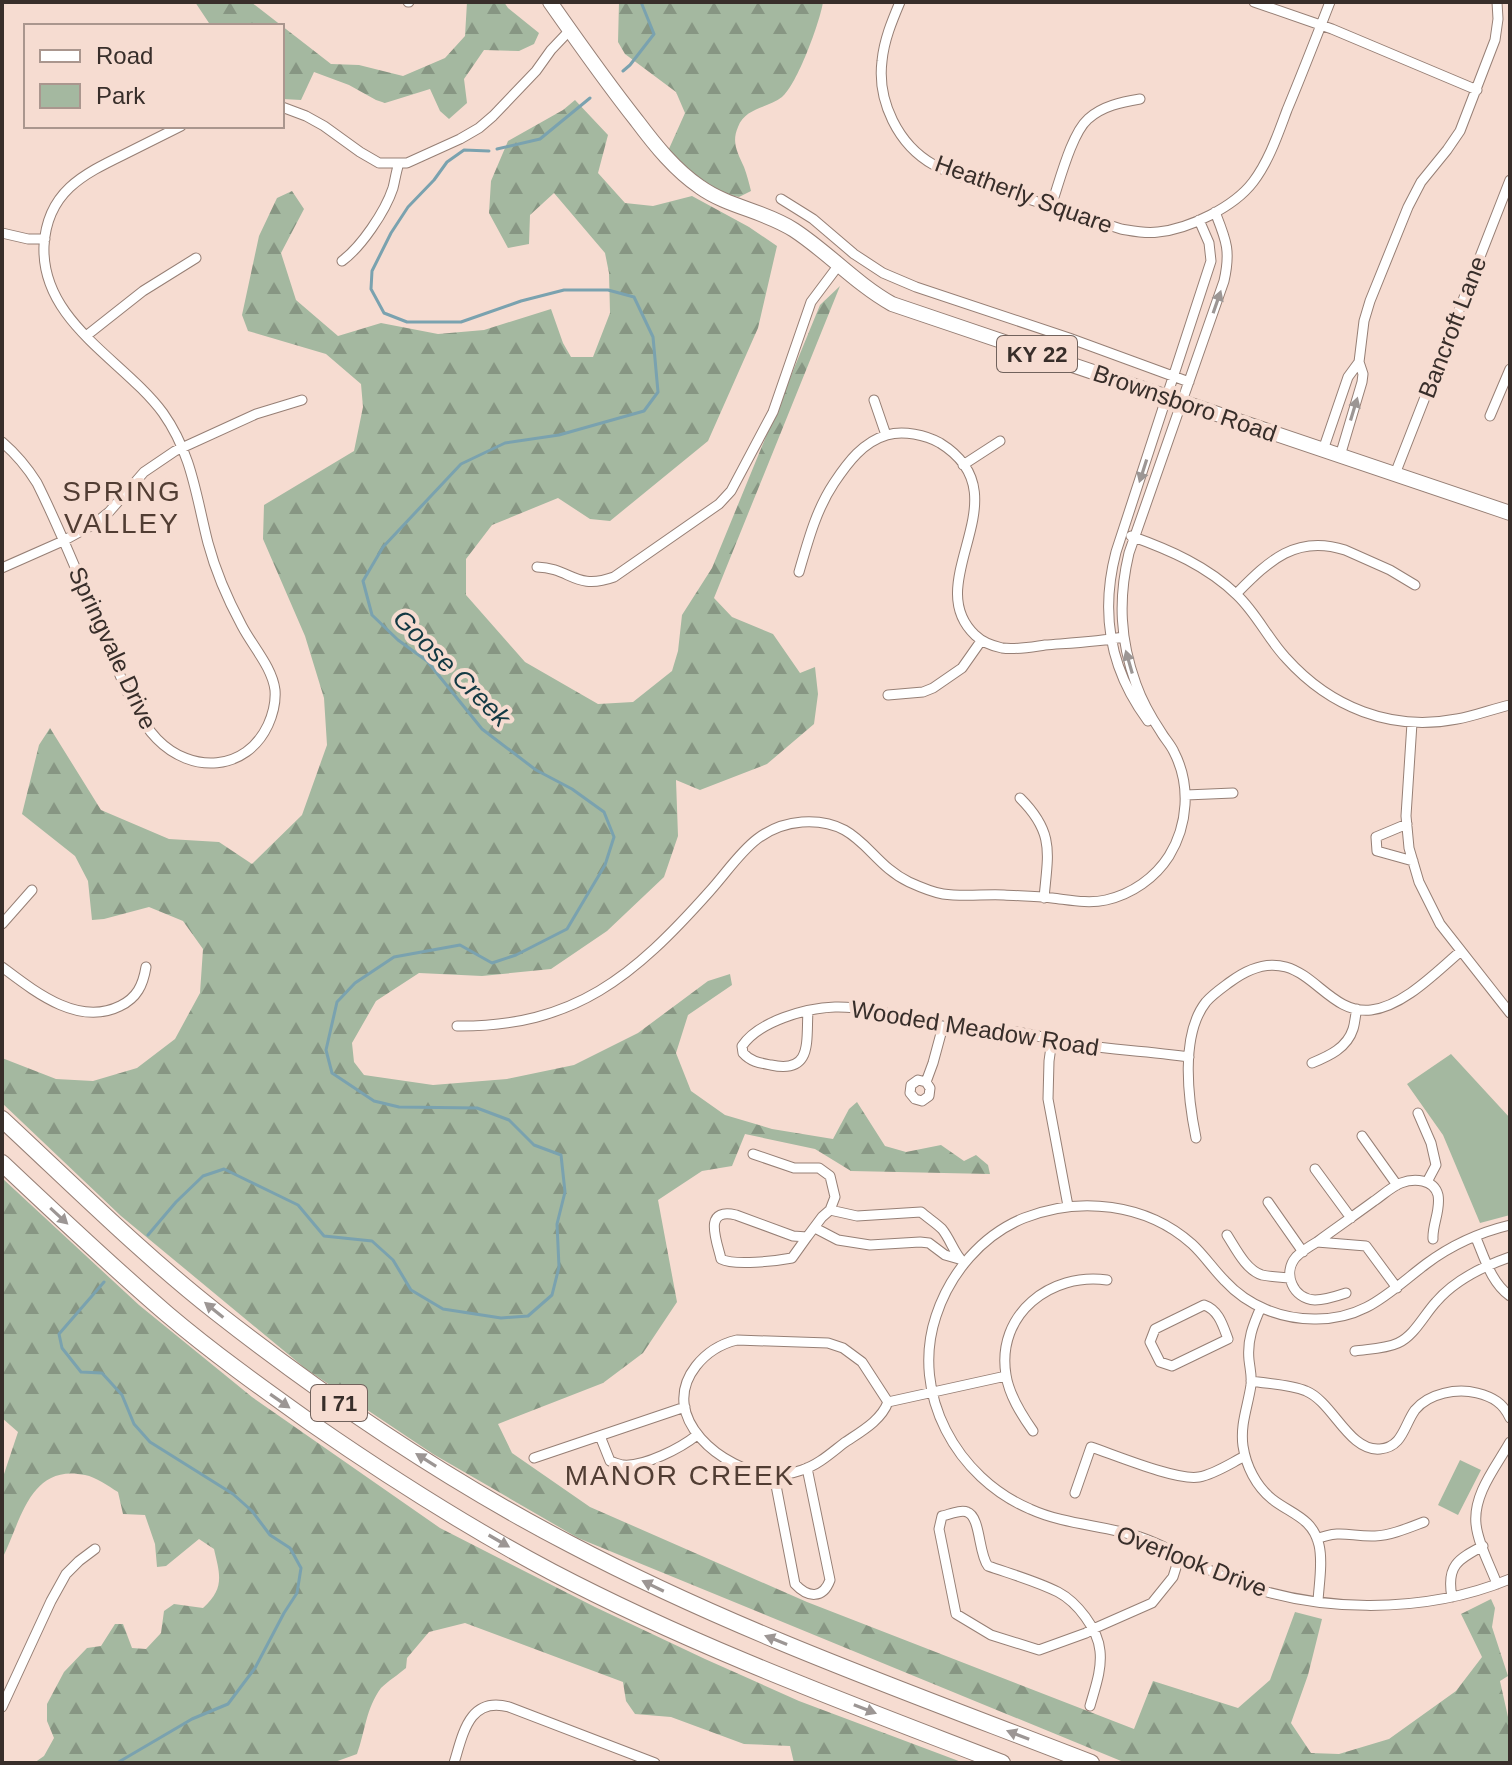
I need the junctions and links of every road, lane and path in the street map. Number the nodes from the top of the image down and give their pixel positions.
1 (550, 2) edge
2 (900, 2) edge
3 (1254, 2) edge
4 (1330, 2) edge
5 (1497, 2) edge
6 (1321, 25) junction
7 (570, 30) junction
8 (1477, 90) junction
9 (1140, 99) dead end
10 (284, 108) edge
11 (158, 131) edge
12 (399, 163) junction
13 (1510, 180) edge
14 (781, 199) dead end
15 (1051, 206) junction
16 (1215, 212) junction
17 (1199, 220) junction
18 (2, 233) edge
19 (45, 239) junction
20 (196, 258) dead end
21 (1211, 260) junction
22 (342, 261) dead end
23 (1228, 262) junction
24 (838, 266) junction
25 (1186, 335) junction
26 (86, 336) junction
27 (1203, 341) junction
28 (1359, 362) junction
29 (1510, 369) edge
30 (1172, 375) junction
31 (1189, 382) junction
32 (1166, 396) junction
33 (302, 400) dead end
34 (874, 400) dead end
35 (1183, 402) junction
36 (1490, 416) dead end
37 (886, 435) junction
38 (1000, 441) dead end
39 (2, 442) edge
40 (183, 447) junction
41 (1323, 450) junction
42 (1340, 456) junction
43 (963, 465) junction
44 (1395, 474) junction
45 (1510, 513) edge
46 (1122, 533) junction
47 (1135, 537) junction
48 (63, 541) junction
49 (537, 567) dead end
50 (2, 568) edge
51 (799, 572) dead end
52 (1415, 585) dead end
53 (1236, 594) junction
54 (1123, 637) junction
55 (1110, 639) junction
56 (981, 641) junction
57 (888, 695) dead end
58 (1510, 705) edge
59 (1412, 723) junction
60 (1161, 733) junction
61 (1233, 793) dead end
62 (1186, 795) junction
63 (1020, 798) dead end
64 (1407, 824) junction
65 (1413, 861) junction
66 (32, 890) dead end
67 (1044, 898) junction
68 (2, 924) edge
69 (1461, 951) junction
70 (2, 967) edge
71 (146, 967) dead end
72 (1357, 1009) junction
73 (1509, 1010) edge
74 (808, 1011) junction
75 (457, 1026) dead end
76 (943, 1026) junction
77 (1052, 1040) junction
78 (1189, 1057) junction
79 (1312, 1063) dead end
80 (926, 1082) dead end
81 (1418, 1113) dead end
82 (2, 1119) edge
83 (1362, 1136) dead end
84 (1196, 1138) dead end
85 (753, 1154) dead end
86 (2, 1163) edge
87 (1315, 1169) dead end
88 (1427, 1182) junction
89 (1397, 1185) junction
90 (1268, 1202) dead end
91 (1068, 1206) junction
92 (830, 1210) junction
93 (1351, 1218) junction
94 (1510, 1225) edge
95 (939, 1227) junction
96 (815, 1228) junction
97 (1227, 1235) dead end
98 (807, 1237) junction
99 (1476, 1238) junction
100 (1433, 1239) dead end
101 (1317, 1242) junction
102 (929, 1243) junction
103 (1303, 1252) junction
104 (1510, 1257) edge
105 (962, 1261) junction
106 (1488, 1267) junction
107 (1290, 1278) junction
108 (1107, 1280) dead end
109 (1397, 1288) junction
110 (1346, 1293) dead end
111 (1510, 1296) edge
112 (1261, 1307) junction
113 (1228, 1339) junction
114 (1249, 1340) junction
115 (1355, 1351) dead end
116 (1006, 1376) junction
117 (1251, 1381) junction
118 (932, 1393) junction
119 (888, 1402) junction
120 (685, 1407) junction
121 (1510, 1418) edge
122 (1033, 1431) dead end
123 (697, 1435) junction
124 (600, 1436) junction
125 (1510, 1442) edge
126 (1245, 1456) junction
127 (534, 1458) dead end
128 (807, 1468) junction
129 (774, 1475) junction
130 (1075, 1493) dead end
131 (1424, 1522) dead end
132 (1317, 1539) junction
133 (1483, 1546) junction
134 (95, 1549) dead end
135 (1180, 1555) junction
136 (1510, 1579) edge
137 (1497, 1584) junction
138 (1452, 1597) junction
139 (1318, 1601) junction
140 (1093, 1629) junction
141 (1090, 1706) dead end
142 (2, 1707) edge
143 (620, 1750) junction
144 (454, 1763) edge
145 (614, 1763) edge
146 (655, 1763) edge
147 (1002, 1763) edge
148 (1091, 1763) edge

1 - 7 main road, Brownsboro Road / KY 22
2 - 15 street, Heatherly Square
3 - 6 street
4 - 6 street, Heatherly Square
5 - 8 street
6 - 8 street
6 - 16 street, Heatherly Square
7 - 12 street
7 - 24 main road, Brownsboro Road / KY 22
8 - 28 street
9 - 15 street
10 - 12 street
11 - 19 street
12 - 22 street
13 - 44 street, Bancroft Lane
14 - 30 street
15 - 17 street, Heatherly Square
16 - 17 street, Heatherly Square
16 - 23 street
17 - 21 street
18 - 19 street
19 - 26 street
20 - 26 street
21 - 23 street
21 - 25 street
27 -> 23 street
24 - 32 main road, Brownsboro Road / KY 22
24 - 49 street
25 - 27 street
25 - 30 street
26 - 40 street
27 - 31 street
28 - 41 street
42 -> 28 street
29 - 36 street
30 - 31 street
30 - 32 street
31 - 35 street
32 - 35 main road, Brownsboro Road / KY 22
32 -> 46 street
33 - 40 street
34 - 37 street
35 - 41 main road, Brownsboro Road / KY 22
35 - 47 street
37 - 43 street
37 - 51 street
38 - 43 street
39 - 48 street, Springvale Drive
40 - 48 street
40 - 48 street, Springvale Drive
41 - 42 main road, Brownsboro Road / KY 22
42 - 44 main road, Brownsboro Road / KY 22
43 - 56 street
44 - 45 main road, Brownsboro Road / KY 22
46 - 47 street
46 - 55 street
47 - 53 street
47 - 54 street
48 - 50 street
52 - 53 street
53 - 59 street
54 - 55 street
60 -> 54 street
55 - 56 street
55 - 60 street
56 - 57 street
58 - 59 street
59 - 64 street
60 - 62 street
61 - 62 street
62 - 67 street
63 - 67 street
64 - 65 street
64 - 65 street
65 - 69 street
66 - 68 street
67 - 75 street
69 - 72 street
69 - 73 street
70 - 71 street
72 - 78 street
72 - 79 street
74 - 74 street, Wooded Meadow Road
74 - 76 street, Wooded Meadow Road
76 - 77 street, Wooded Meadow Road
76 - 80 street
77 - 78 street, Wooded Meadow Road
77 - 91 street
78 - 84 street
81 - 88 street
148 -> 82 highway, I 71
83 - 89 street
85 - 92 street
86 -> 147 highway, I 71
87 - 93 street
88 - 89 street
88 - 100 street
89 - 93 street
90 - 103 street
91 - 105 street, Overlook Drive
91 - 112 street, Overlook Drive
92 - 95 street
92 - 96 street
93 - 101 street
94 - 99 street, Overlook Drive
95 - 102 street
95 - 105 street
96 - 98 street
96 - 102 street
97 - 107 street
98 - 98 street
99 - 106 street
99 - 109 street, Overlook Drive
101 - 103 street
101 - 109 street
102 - 105 street
103 - 107 street
104 - 106 street
105 - 118 street, Overlook Drive
106 - 111 street
106 - 115 street
107 - 110 street
108 - 116 street
109 - 112 street, Overlook Drive
112 - 114 street
113 - 113 street
113 - 114 street
114 - 117 street
116 - 118 street
116 - 122 street
117 - 121 street
117 - 126 street
118 - 119 street
118 - 135 street, Overlook Drive
119 - 120 street
119 - 128 street
120 - 123 street
120 - 124 street
123 - 124 street
123 - 129 street
124 - 127 street
125 - 133 street
126 - 130 street
126 - 132 street
128 - 129 street
128 - 129 street
131 - 132 street
132 - 139 street
133 - 137 street
133 - 138 street
134 - 142 street
135 - 139 street, Overlook Drive
135 - 140 street
136 - 137 street, Overlook Drive
137 - 138 street, Overlook Drive
138 - 139 street, Overlook Drive
140 - 140 street
140 - 141 street
143 - 144 street
143 - 145 street
143 - 146 street

